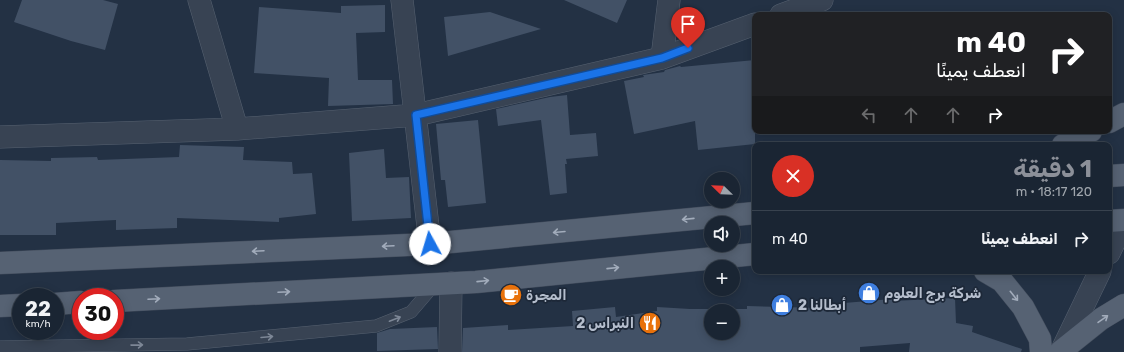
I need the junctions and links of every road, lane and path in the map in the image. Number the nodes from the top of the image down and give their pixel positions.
1 (199, 0) edge
2 (402, 0) edge
3 (669, 0) edge
4 (822, 0) edge
5 (789, 12) edge
6 (752, 25) edge
7 (662, 58) junction
8 (1124, 114) edge
9 (416, 115) junction
10 (1112, 120) edge
11 (237, 129) junction
12 (2, 134) edge
13 (1085, 134) edge
14 (1069, 142) edge
15 (1124, 175) edge
16 (1112, 176) edge
17 (752, 213) edge
18 (1112, 221) edge
19 (1124, 221) edge
20 (430, 244) junction
21 (1112, 246) edge
22 (752, 254) edge
23 (0, 263) edge
24 (990, 274) edge
25 (1098, 274) edge
26 (443, 284) junction
27 (124, 300) edge
28 (12, 305) edge
29 (1124, 305) edge
30 (0, 306) edge
31 (0, 347) edge
32 (450, 352) edge
33 (1055, 352) edge

1 - 11 street
2 - 9 street
3 - 7 street
4 - 5 street
6 - 7 street
7 - 9 street
8 - 10 main road
9 - 11 street
9 - 20 street
11 - 12 street
13 - 14 main road
15 - 16 main road
17 -> 20 main road
18 - 19 main road
19 - 21 street
20 -> 23 main road
26 -> 22 main road
24 -> 33 main road
25 - 33 street
27 -> 26 main road
31 -> 26 lane
26 - 32 street
28 - 30 main road
33 -> 29 main road

